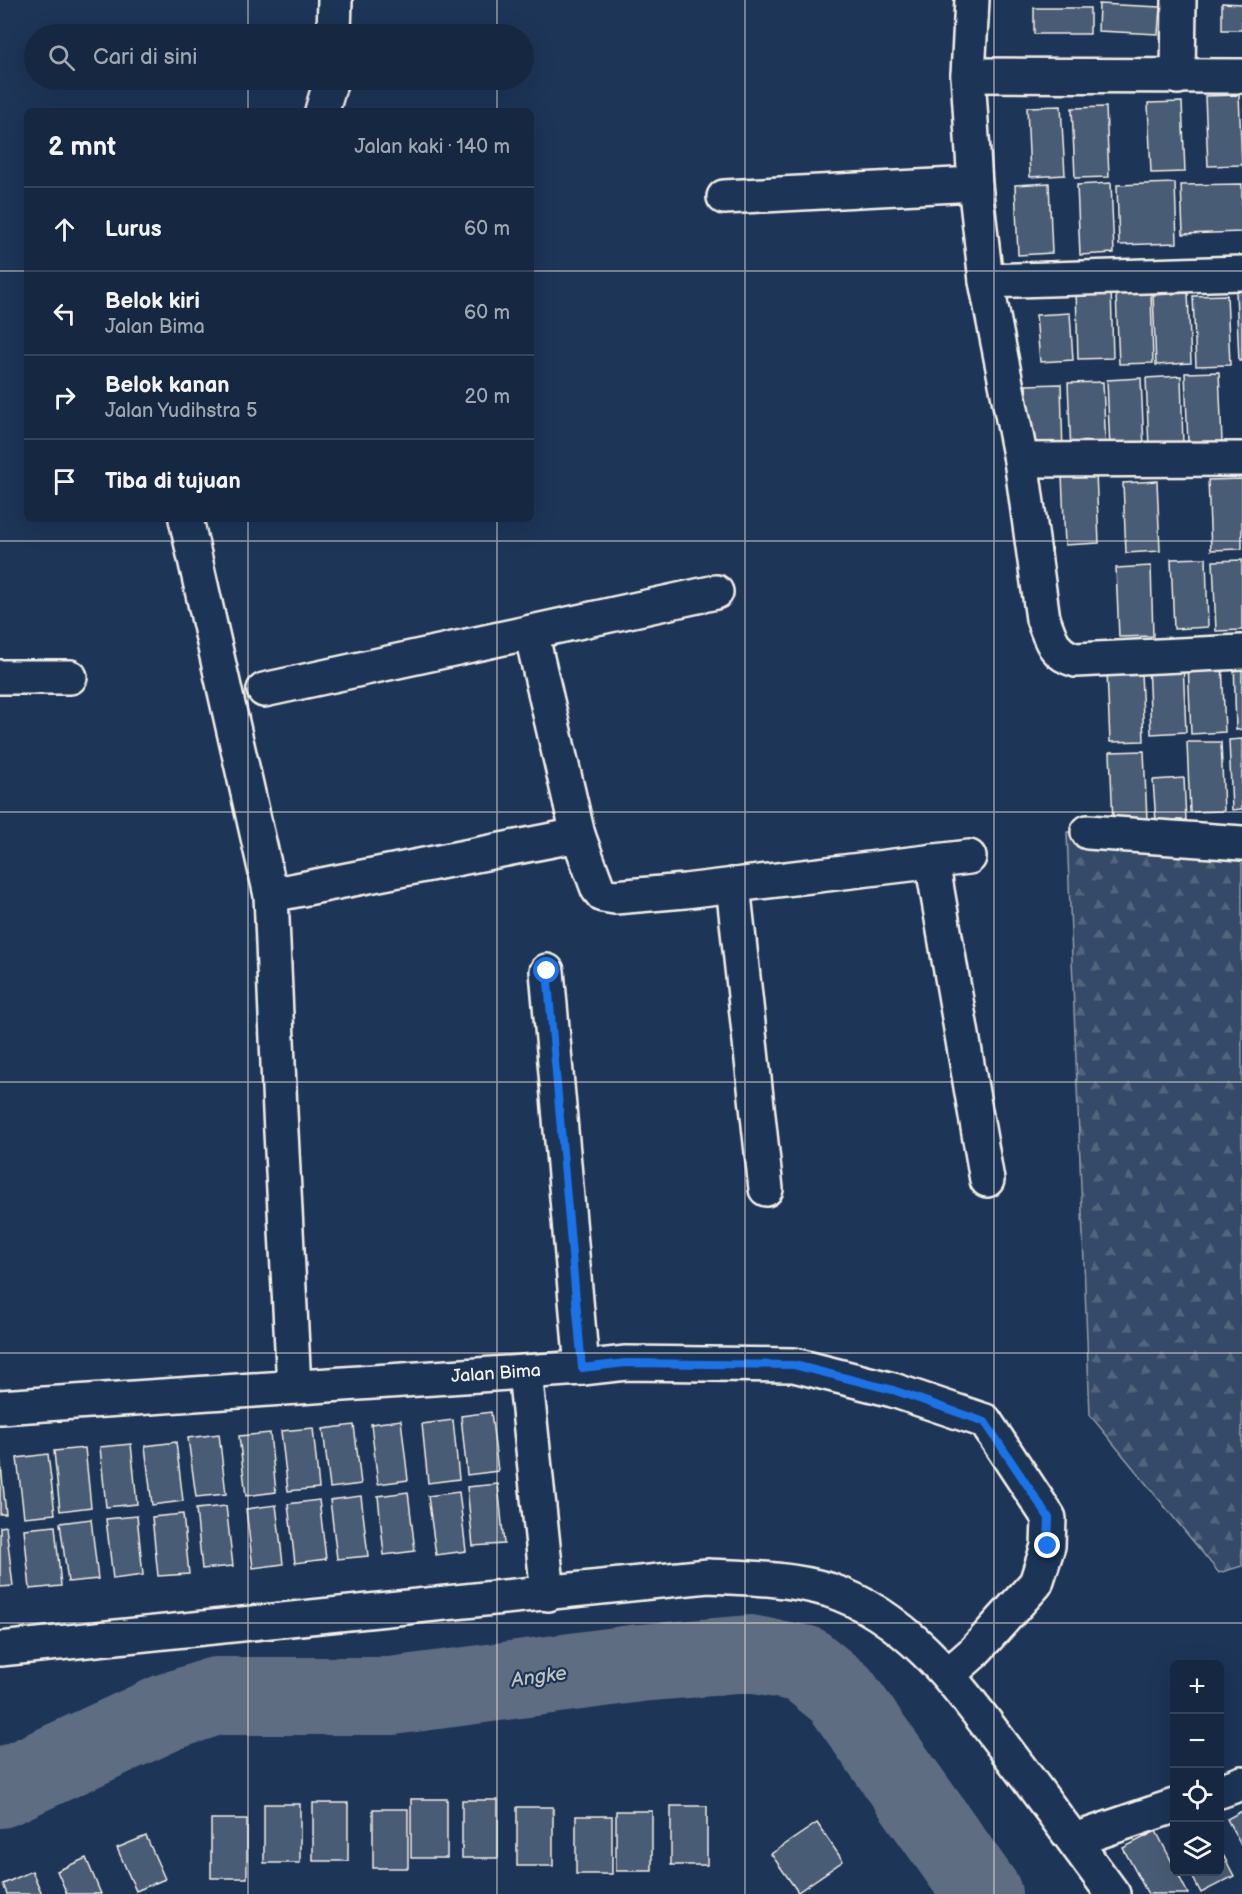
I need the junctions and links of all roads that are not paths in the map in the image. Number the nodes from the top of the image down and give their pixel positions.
1 (335, 0) edge
2 (972, 0) edge
3 (1179, 0) edge
4 (334, 24) edge
5 (968, 75) junction
6 (1242, 76) edge
7 (1179, 77) junction
8 (329, 90) edge
9 (323, 108) edge
10 (975, 184) junction
11 (724, 197) dead end
12 (1242, 273) edge
13 (986, 281) junction
14 (1242, 459) edge
15 (1021, 460) junction
16 (187, 522) edge
17 (716, 592) dead end
18 (531, 633) junction
19 (1242, 652) edge
20 (0, 677) edge
21 (70, 677) dead end
22 (264, 690) dead end
23 (1088, 832) dead end
24 (578, 835) junction
25 (1242, 843) edge
26 (969, 857) dead end
27 (932, 861) junction
28 (733, 885) junction
29 (271, 895) junction
30 (547, 971) dead end
31 (987, 1180) dead end
32 (766, 1190) dead end
33 (582, 1368) junction
34 (525, 1371) junction
35 (294, 1386) junction
36 (0, 1407) edge
37 (548, 1594) junction
38 (0, 1650) edge
39 (948, 1675) junction
40 (1242, 1783) edge
41 (1224, 1790) edge
42 (1170, 1807) edge
43 (1074, 1840) junction
44 (1113, 1894) edge

1 - 4 street
2 - 5 street
3 - 7 street
5 - 7 street
5 - 10 street
6 - 7 street
8 - 9 street
10 - 11 street
10 - 13 street
12 - 13 street
13 - 15 street
14 - 15 street
15 - 19 street
16 - 29 street
17 - 18 street
18 - 22 street
18 - 24 street
20 - 21 street
23 - 25 street
24 - 28 street
24 - 29 street
26 - 27 street
27 - 28 street
27 - 31 street
28 - 32 street
29 - 35 street
30 - 33 street
33 - 34 street, Jalan Bima
33 - 39 street, Jalan Bima
34 - 35 street, Jalan Bima
34 - 37 street
35 - 36 street, Jalan Bima
37 - 38 street
37 - 39 street
39 - 43 street
40 - 41 street
42 - 43 street
43 - 44 street

